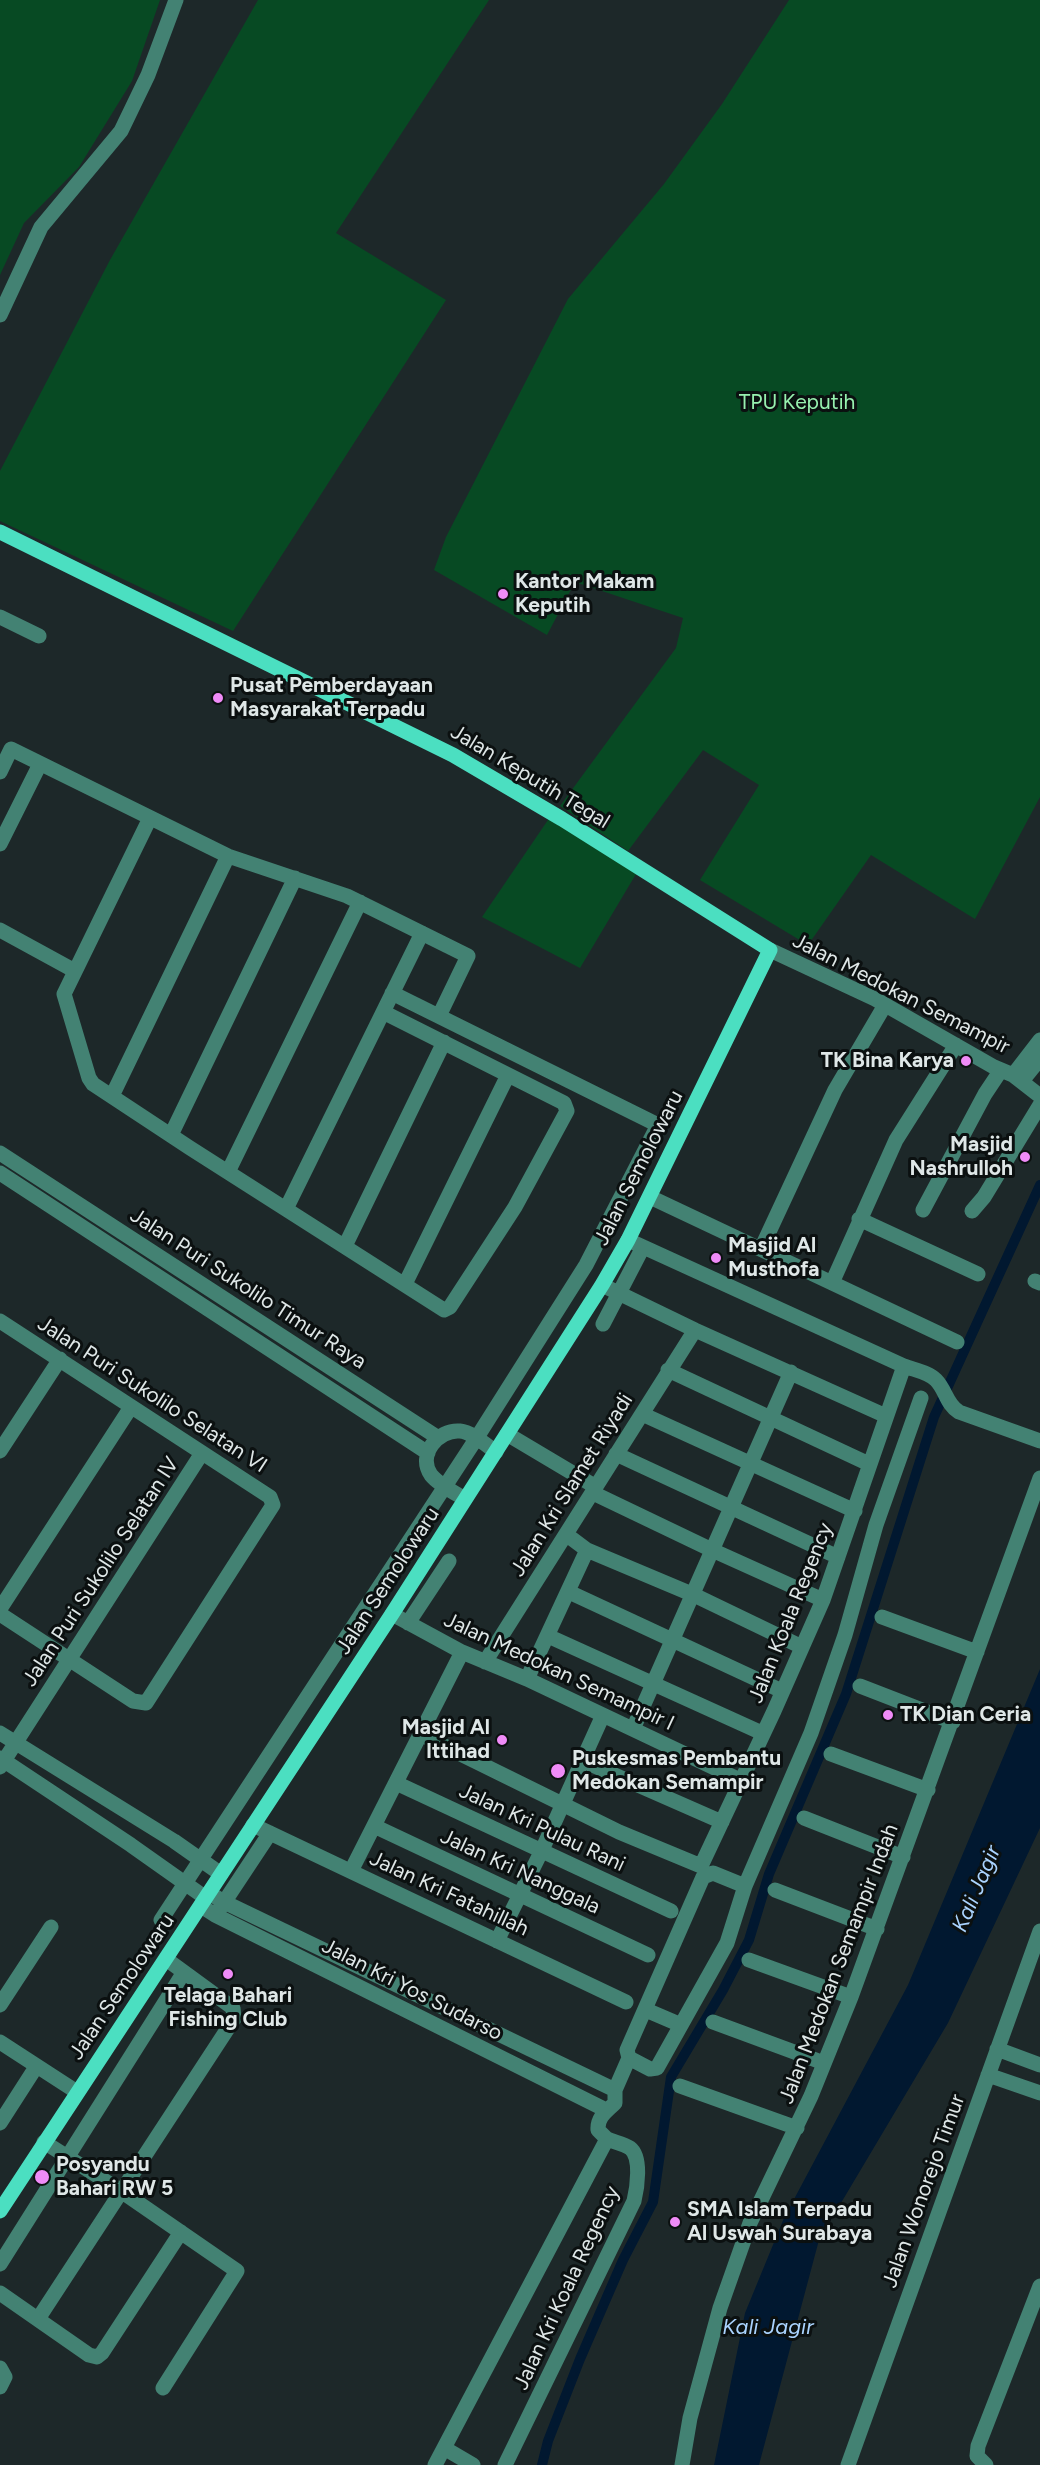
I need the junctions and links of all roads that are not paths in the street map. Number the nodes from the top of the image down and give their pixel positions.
1 (176, 0) edge
2 (0, 315) edge
3 (0, 532) edge
4 (0, 617) edge
5 (39, 636) dead end
6 (40, 764) junction
7 (0, 772) edge
8 (150, 818) junction
9 (0, 844) edge
10 (228, 856) junction
11 (295, 878) junction
12 (360, 902) junction
13 (0, 930) edge
14 (422, 933) junction
15 (770, 950) junction
16 (75, 971) junction
17 (392, 993) junction
18 (885, 1005) junction
19 (383, 1011) junction
20 (439, 1017) junction
21 (1040, 1040) edge
22 (444, 1042) junction
23 (956, 1045) junction
24 (1040, 1059) edge
25 (508, 1074) junction
26 (1012, 1075) junction
27 (112, 1096) junction
28 (1040, 1096) edge
29 (1040, 1105) edge
30 (171, 1135) junction
31 (0, 1153) edge
32 (228, 1172) junction
33 (0, 1173) edge
34 (650, 1197) junction
35 (286, 1209) junction
36 (923, 1210) dead end
37 (972, 1211) dead end
38 (859, 1219) junction
39 (628, 1240) junction
40 (345, 1246) junction
41 (643, 1247) junction
42 (761, 1249) junction
43 (978, 1274) dead end
44 (832, 1283) junction
45 (405, 1284) junction
46 (602, 1285) junction
47 (214, 1292) junction
48 (620, 1294) junction
49 (202, 1305) junction
50 (0, 1321) edge
51 (603, 1324) dead end
52 (695, 1330) junction
53 (957, 1342) dead end
54 (60, 1359) junction
55 (904, 1366) junction
56 (668, 1370) junction
57 (791, 1372) junction
58 (921, 1398) dead end
59 (131, 1407) junction
60 (642, 1414) junction
61 (886, 1416) junction
62 (772, 1418) junction
63 (507, 1434) junction
64 (437, 1437) junction
65 (1040, 1441) edge
66 (486, 1445) junction
67 (0, 1451) edge
68 (202, 1453) junction
69 (428, 1453) junction
70 (616, 1454) junction
71 (753, 1463) junction
72 (870, 1464) junction
73 (1040, 1478) edge
74 (594, 1490) junction
75 (455, 1492) junction
76 (732, 1508) junction
77 (855, 1511) junction
78 (567, 1534) junction
79 (587, 1550) junction
80 (712, 1550) junction
81 (838, 1557) junction
82 (449, 1561) dead end
83 (569, 1592) junction
84 (694, 1595) junction
85 (823, 1600) junction
86 (0, 1609) edge
87 (0, 1614) edge
88 (392, 1614) junction
89 (882, 1617) dead end
90 (408, 1623) junction
91 (548, 1636) junction
92 (673, 1639) junction
93 (802, 1647) junction
94 (462, 1652) junction
95 (977, 1653) junction
96 (69, 1660) junction
97 (485, 1662) junction
98 (527, 1679) junction
99 (653, 1682) junction
100 (860, 1686) dead end
101 (782, 1691) junction
102 (603, 1715) junction
103 (952, 1722) junction
104 (633, 1729) junction
105 (0, 1733) edge
106 (762, 1733) junction
107 (420, 1734) junction
108 (16, 1744) junction
109 (831, 1754) dead end
110 (583, 1761) junction
111 (1, 1762) edge
112 (742, 1781) junction
113 (396, 1783) junction
114 (928, 1790) junction
115 (563, 1804) junction
116 (804, 1818) dead end
117 (722, 1822) junction
118 (253, 1825) junction
119 (374, 1826) junction
120 (156, 1831) junction
121 (270, 1833) junction
122 (542, 1850) junction
123 (141, 1852) junction
124 (903, 1857) junction
125 (211, 1866) junction
126 (351, 1871) junction
127 (701, 1871) junction
128 (745, 1886) junction
129 (776, 1890) dead end
130 (198, 1894) junction
131 (519, 1894) junction
132 (224, 1902) junction
133 (671, 1911) dead end
134 (215, 1915) junction
135 (161, 1920) dead end
136 (51, 1927) dead end
137 (877, 1929) junction
138 (1040, 1931) edge
139 (497, 1941) junction
140 (648, 1955) dead end
141 (335, 1956) junction
142 (166, 1959) junction
143 (749, 1960) dead end
144 (184, 1972) junction
145 (328, 1972) junction
146 (851, 1997) junction
147 (626, 2002) dead end
148 (0, 2005) edge
149 (646, 2010) junction
150 (713, 2022) dead end
151 (681, 2025) junction
152 (0, 2042) edge
153 (515, 2042) junction
154 (998, 2049) junction
155 (627, 2056) junction
156 (507, 2061) junction
157 (824, 2063) junction
158 (1040, 2065) edge
159 (36, 2067) junction
160 (988, 2075) junction
161 (680, 2086) dead end
162 (70, 2088) junction
163 (615, 2090) junction
164 (1040, 2093) edge
165 (606, 2110) junction
166 (0, 2123) edge
167 (797, 2128) junction
168 (607, 2139) junction
169 (44, 2142) junction
170 (68, 2157) junction
171 (121, 2191) junction
172 (0, 2211) edge
173 (181, 2232) junction
174 (0, 2264) edge
175 (1040, 2286) edge
176 (0, 2293) edge
177 (38, 2319) junction
178 (0, 2368) edge
179 (0, 2387) edge
180 (163, 2388) dead end
181 (444, 2448) junction
182 (435, 2465) edge
183 (473, 2465) edge
184 (505, 2465) edge
185 (682, 2465) edge
186 (848, 2465) edge
187 (986, 2465) edge

1 - 2 street
3 - 15 main road, Jalan Keputih Tegal
4 - 5 street
6 - 7 street
6 - 8 street
6 - 9 street
8 - 10 street
8 - 16 street
10 - 11 street
10 - 27 street
11 - 12 street
11 - 30 street
12 - 14 street
12 - 32 street
13 - 16 street
14 - 17 street
14 - 20 street
15 - 18 street, Jalan Medokan Semampir
15 - 34 main road, Jalan Semolowaru
16 - 27 street
17 - 19 street
17 - 20 street
18 - 23 street, Jalan Medokan Semampir
18 - 42 street
19 - 22 street
19 - 35 street
20 - 66 street
21 - 26 street
22 - 25 street
22 - 40 street
23 - 26 street, Jalan Medokan Semampir
23 - 38 street
24 - 26 street
25 - 45 street
25 - 45 street
26 - 28 street, Jalan Medokan Semampir
26 - 36 street
27 - 30 street
29 - 37 street
30 - 32 street
31 - 47 street, Jalan Puri Sukolilo Timur Raya
32 - 35 street
33 - 49 street, Jalan Puri Sukolilo Timur Raya
34 - 39 main road, Jalan Semolowaru
34 - 42 street
35 - 40 street
38 - 43 street
38 - 44 street
39 - 41 street
39 - 46 main road, Jalan Semolowaru
40 - 45 street
41 - 48 street
41 - 55 street
42 - 44 street
44 - 53 street
46 - 48 street
46 - 63 main road, Jalan Semolowaru
47 - 49 street
47 - 64 street, Jalan Puri Sukolilo Timur Raya
48 - 51 street
48 - 52 street
49 - 69 street, Jalan Puri Sukolilo Timur Raya
50 - 54 street, Jalan Puri Sukolilo Selatan VI
52 - 56 street, Jalan Kri Slamet Riyadi
52 - 57 street
54 - 59 street, Jalan Puri Sukolilo Selatan VI
54 - 67 street
55 - 61 street, Jalan Koala Regency
55 - 65 street
56 - 60 street, Jalan Kri Slamet Riyadi
56 - 62 street
57 - 61 street
57 - 62 street
58 - 128 street
59 - 68 street, Jalan Puri Sukolilo Selatan VI
59 - 86 street
60 - 70 street, Jalan Kri Slamet Riyadi
60 - 71 street
61 - 72 street, Jalan Koala Regency
62 - 71 street
62 - 72 street
63 - 66 main road, Jalan Semolowaru
63 - 74 street
64 - 66 street
64 - 69 street
66 - 75 main road, Jalan Semolowaru
66 - 75 street
68 - 96 street, Jalan Puri Sukolilo Selatan IV
68 - 96 street, Jalan Puri Sukolilo Selatan VI
69 - 75 street
70 - 74 street, Jalan Kri Slamet Riyadi
70 - 76 street
71 - 76 street
71 - 77 street
72 - 77 street, Jalan Koala Regency
73 - 95 street, Jalan Medokan Semampir Indah
74 - 78 street, Jalan Kri Slamet Riyadi
74 - 80 street
75 - 88 main road, Jalan Semolowaru
75 - 125 street
76 - 80 street
76 - 81 street
77 - 81 street, Jalan Koala Regency
78 - 79 street
78 - 97 street, Jalan Kri Slamet Riyadi
79 - 83 street
79 - 84 street
80 - 84 street
80 - 85 street
81 - 85 street, Jalan Koala Regency
82 - 90 street
83 - 91 street
83 - 92 street
84 - 92 street
84 - 93 street
85 - 93 street, Jalan Koala Regency
87 - 96 street
88 - 90 street, Jalan Medokan Semampir I
88 - 118 main road, Jalan Semolowaru
89 - 95 street
90 - 94 street, Jalan Medokan Semampir I
91 - 98 street
91 - 99 street
92 - 99 street
92 - 101 street
93 - 101 street, Jalan Koala Regency
94 - 97 street, Jalan Medokan Semampir I
94 - 107 street
95 - 103 street, Jalan Medokan Semampir Indah
96 - 108 street, Jalan Puri Sukolilo Selatan IV
97 - 98 street, Jalan Medokan Semampir I
98 - 102 street, Jalan Medokan Semampir I
99 - 104 street
99 - 106 street
100 - 103 street
101 - 106 street, Jalan Koala Regency
102 - 104 street, Jalan Medokan Semampir I
102 - 110 street
103 - 114 street, Jalan Medokan Semampir Indah
104 - 112 street, Jalan Medokan Semampir I
105 - 108 street
106 - 112 street, Jalan Koala Regency
107 - 113 street
107 - 115 street
108 - 111 street, Jalan Puri Sukolilo Selatan IV
108 - 120 street
109 - 114 street
110 - 115 street
110 - 117 street
111 - 123 street
112 - 117 street, Jalan Koala Regency
113 - 119 street
113 - 122 street, Jalan Kri Pulau Rani
114 - 124 street, Jalan Medokan Semampir Indah
115 - 122 street
115 - 127 street
116 - 124 street
117 - 127 street, Jalan Koala Regency
118 - 121 street, Jalan Kri Fatahillah
118 - 125 main road, Jalan Semolowaru
119 - 126 street
119 - 131 street, Jalan Kri Nanggala
120 - 123 street
120 - 125 street
121 - 126 street, Jalan Kri Fatahillah
121 - 132 street
122 - 131 street
122 - 133 street, Jalan Kri Pulau Rani
123 - 130 street
124 - 137 street, Jalan Medokan Semampir Indah
125 - 130 main road, Jalan Semolowaru
125 - 130 street
126 - 139 street, Jalan Kri Fatahillah
127 - 128 street
127 - 149 street
128 - 151 street
129 - 137 street
130 - 132 street, Jalan Kri Yos Sudarso
130 - 134 street, Jalan Kri Yos Sudarso
130 - 135 street
130 - 142 main road, Jalan Semolowaru
131 - 139 street
131 - 140 street, Jalan Kri Nanggala
132 - 134 street
132 - 141 street, Jalan Kri Yos Sudarso
134 - 145 street, Jalan Kri Yos Sudarso
136 - 148 street
137 - 146 street, Jalan Medokan Semampir Indah
138 - 154 street, Jalan Wonorejo Timur
139 - 147 street, Jalan Kri Fatahillah
141 - 145 street
141 - 153 street, Jalan Kri Yos Sudarso
142 - 144 street
142 - 162 main road, Jalan Semolowaru
143 - 146 street
144 - 170 street
144 - 171 street
145 - 156 street, Jalan Kri Yos Sudarso
146 - 157 street, Jalan Medokan Semampir Indah
149 - 151 street
149 - 155 street
150 - 157 street
151 - 155 street
152 - 159 street
153 - 156 street
153 - 163 street, Jalan Kri Yos Sudarso
154 - 158 street
154 - 160 street, Jalan Wonorejo Timur
155 - 163 street
156 - 165 street, Jalan Kri Yos Sudarso
157 - 167 street, Jalan Medokan Semampir Indah
159 - 162 street
159 - 166 street
160 - 164 street
160 - 186 street, Jalan Wonorejo Timur
161 - 167 street
162 - 169 main road, Jalan Semolowaru
163 - 165 street
165 - 168 street
167 - 185 street, Jalan Medokan Semampir Indah
168 - 181 street, Jalan Kri Koala Regency
168 - 184 street, Jalan Kri Koala Regency
169 - 170 street
169 - 172 main road, Jalan Semolowaru
170 - 171 street
170 - 174 street
171 - 173 street
171 - 177 street
173 - 177 street
173 - 180 street
175 - 187 street
176 - 177 street
178 - 179 street
181 - 182 street, Jalan Kri Koala Regency
181 - 183 street

